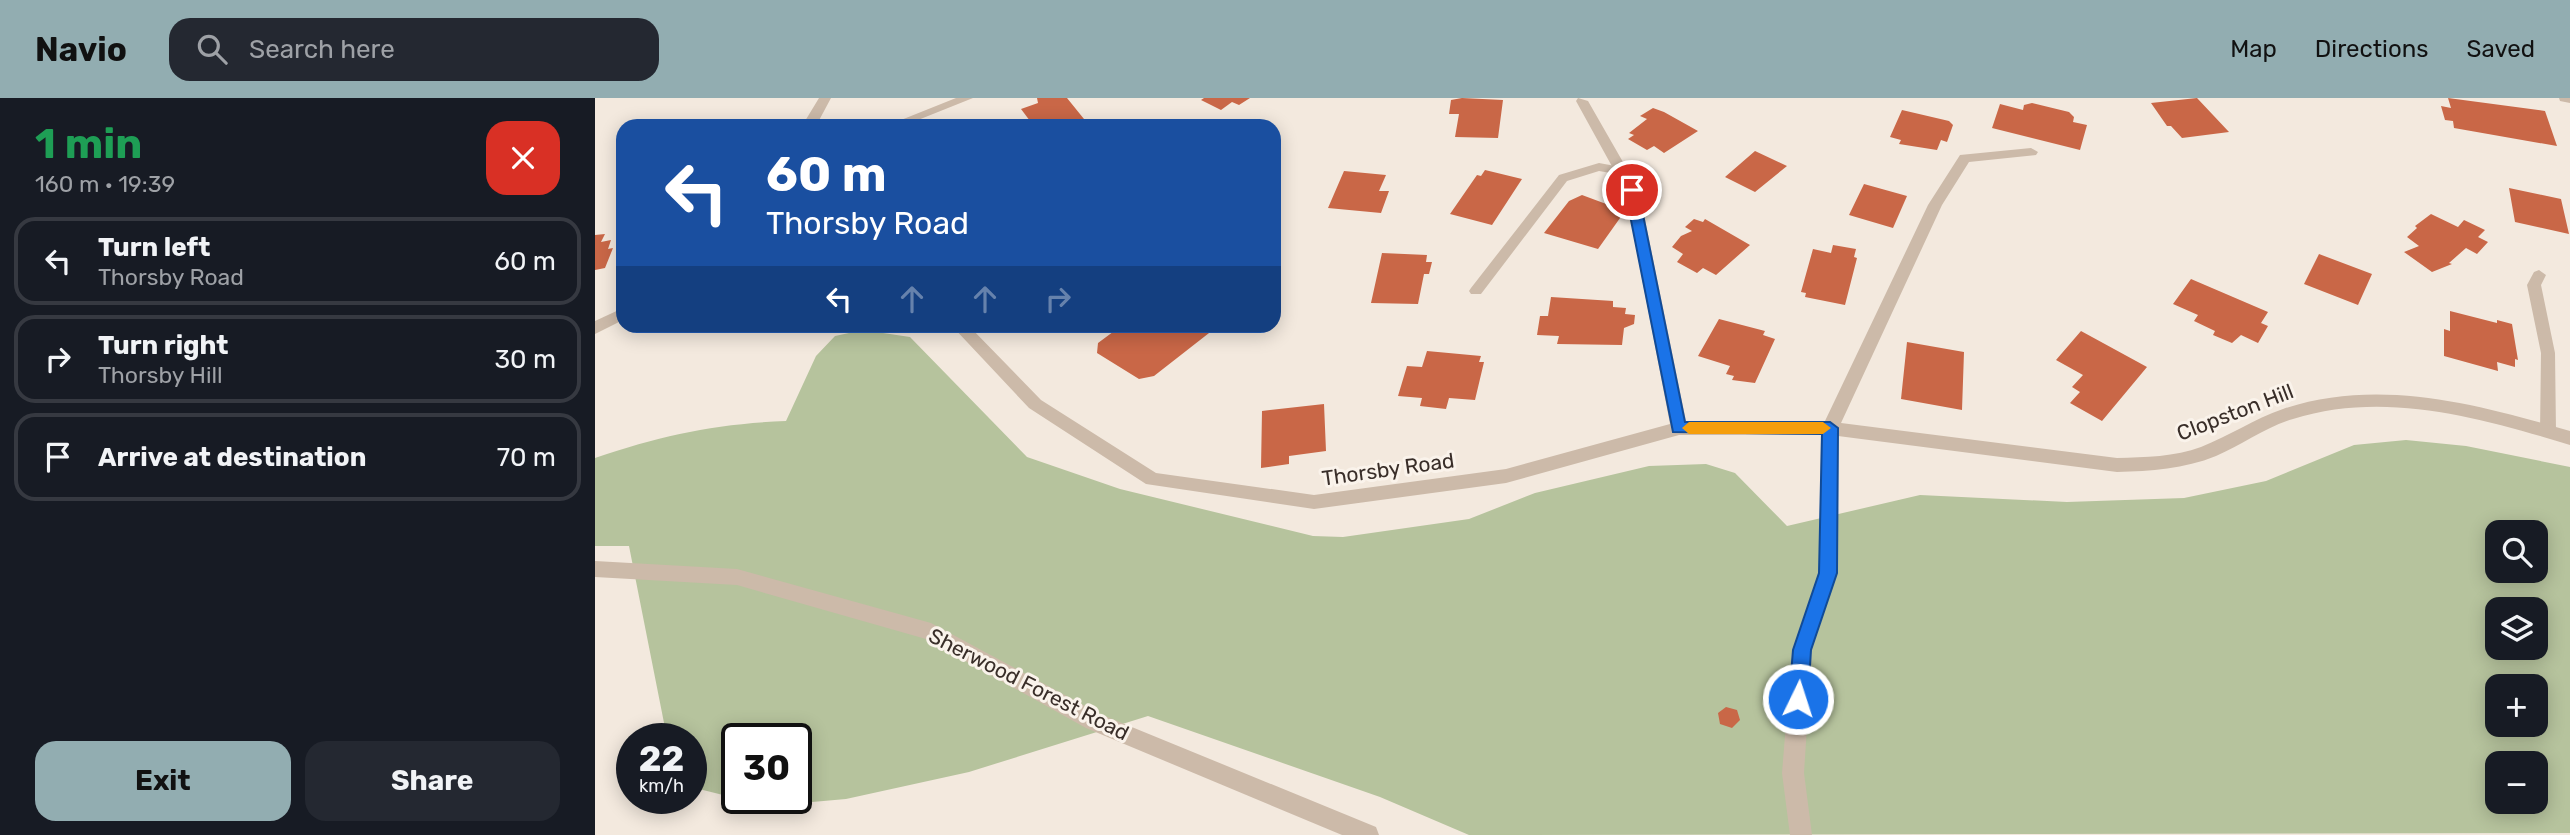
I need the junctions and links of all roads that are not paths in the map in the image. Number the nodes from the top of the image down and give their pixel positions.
1 (825, 98) edge
2 (967, 98) edge
3 (1582, 101) dead end
4 (813, 119) edge
5 (911, 119) edge
6 (2031, 152) dead end
7 (1622, 171) junction
8 (2539, 275) dead end
9 (1476, 290) dead end
10 (616, 317) edge
11 (595, 328) edge
12 (967, 333) edge
13 (1679, 428) junction
14 (1830, 428) junction
15 (2548, 432) junction
16 (2570, 438) edge
17 (595, 569) edge
18 (1368, 835) edge
19 (1801, 835) edge

1 - 4 street
2 - 5 lane
3 - 7 street
6 - 14 street
7 - 9 lane
7 - 13 street
8 - 15 lane
10 - 11 street
12 - 13 street, Thorsby Road
13 - 14 street, Thorsby Road
14 - 15 street, Clopston Hill
14 - 19 street
15 - 16 street, Clopston Hill
17 - 18 street, Sherwood Forest Road

